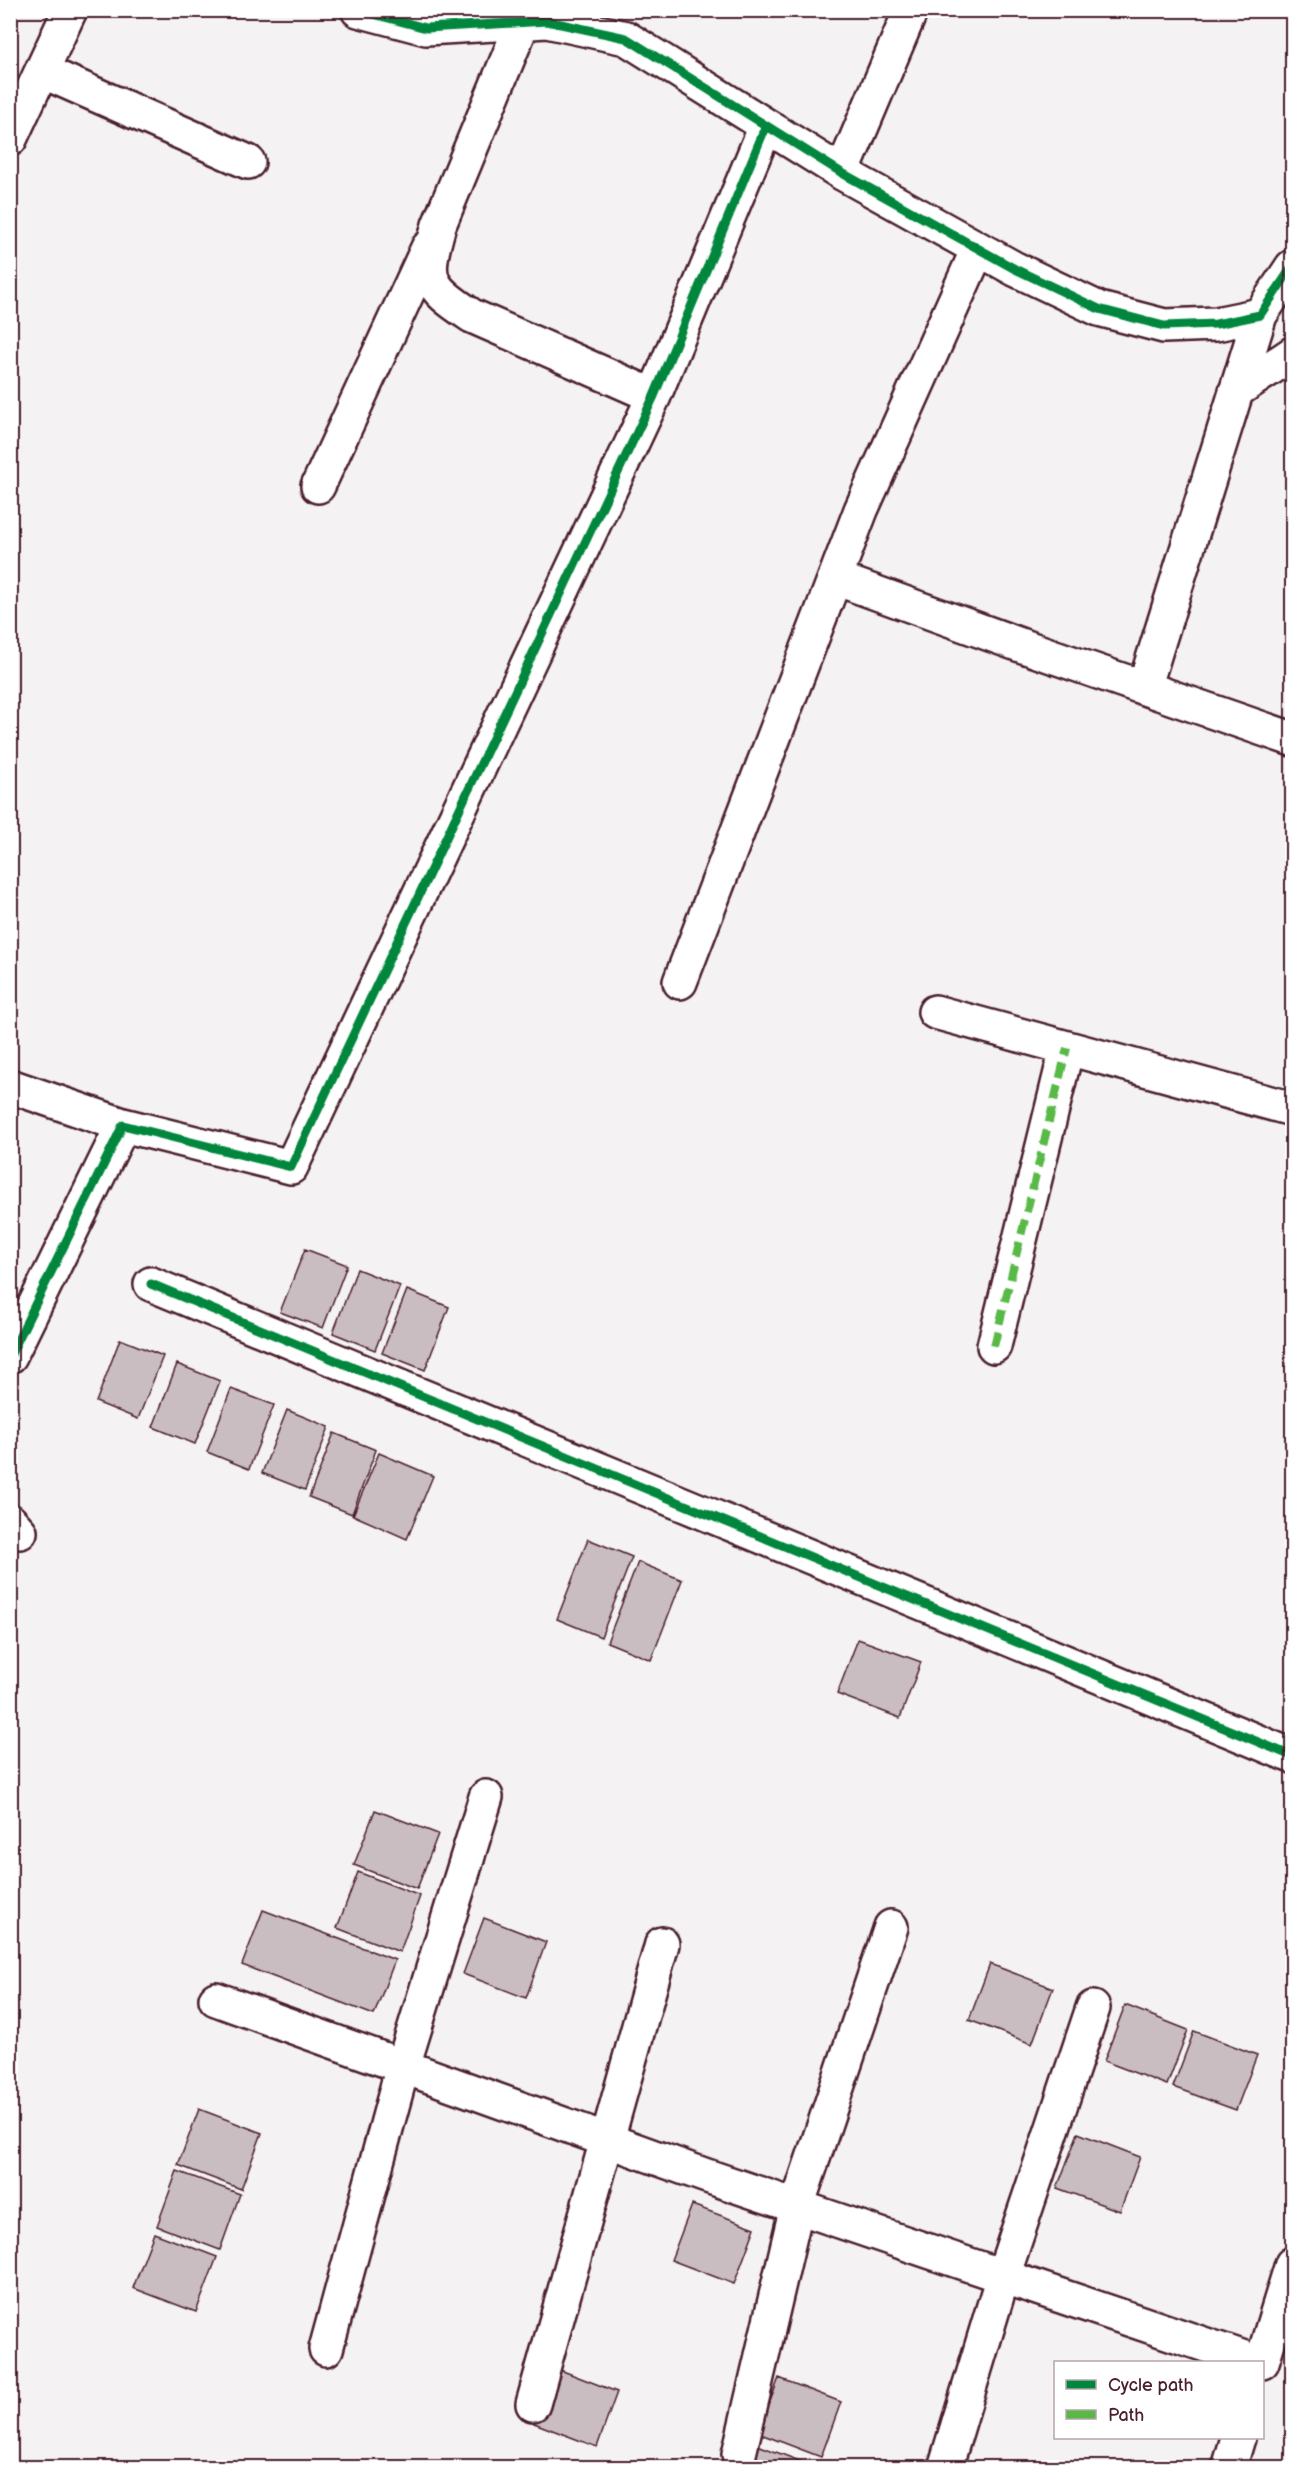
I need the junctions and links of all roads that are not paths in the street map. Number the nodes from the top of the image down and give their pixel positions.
1 (70, 10) edge
2 (911, 10) edge
3 (375, 13) edge
4 (523, 22) junction
5 (42, 71) junction
6 (766, 126) junction
7 (10, 139) edge
8 (248, 162) dead end
9 (842, 173) junction
10 (438, 225) junction
11 (978, 249) junction
12 (1293, 267) edge
13 (1260, 315) junction
14 (1293, 354) edge
15 (1236, 391) junction
16 (654, 396) junction
17 (318, 486) dead end
18 (835, 578) junction
19 (1144, 688) junction
20 (1293, 739) edge
21 (680, 982) dead end
22 (935, 1012) dead end
23 (1067, 1048) junction
24 (10, 1086) edge
25 (1293, 1109) edge
26 (123, 1125) junction
27 (151, 1284) dead end
28 (994, 1346) dead end
29 (10, 1356) edge
30 (1293, 1756) edge
31 (486, 1797) dead end
32 (891, 1927) dead end
33 (662, 1944) dead end
34 (216, 1999) dead end
35 (1093, 2008) dead end
36 (403, 2066) junction
37 (606, 2140) junction
38 (797, 2206) junction
39 (1292, 2264) edge
40 (1003, 2276) junction
41 (326, 2349) dead end
42 (1253, 2361) edge
43 (1262, 2361) edge
44 (533, 2404) dead end
45 (1239, 2439) edge
46 (739, 2454) dead end
47 (945, 2468) edge
48 (1229, 2468) edge

1 - 5 street
2 - 9 street
3 - 4 street
4 - 6 street
4 - 10 street
5 - 7 street
5 - 8 street
6 - 9 street
6 - 16 street
9 - 11 street
10 - 16 street
10 - 17 street
11 - 13 street
11 - 18 street
12 - 13 street
13 - 15 street
14 - 15 street
15 - 19 street
16 - 26 street
18 - 19 street
18 - 21 street
19 - 20 street
22 - 23 street
23 - 25 street
23 - 28 street
24 - 26 street
26 - 29 street
27 - 30 street
31 - 36 street
32 - 38 street
33 - 37 street
34 - 36 street
35 - 40 street
36 - 37 street
36 - 41 street
37 - 38 street
37 - 44 street
38 - 40 street
38 - 46 street
39 - 43 street
40 - 42 street
40 - 47 street
45 - 48 street

